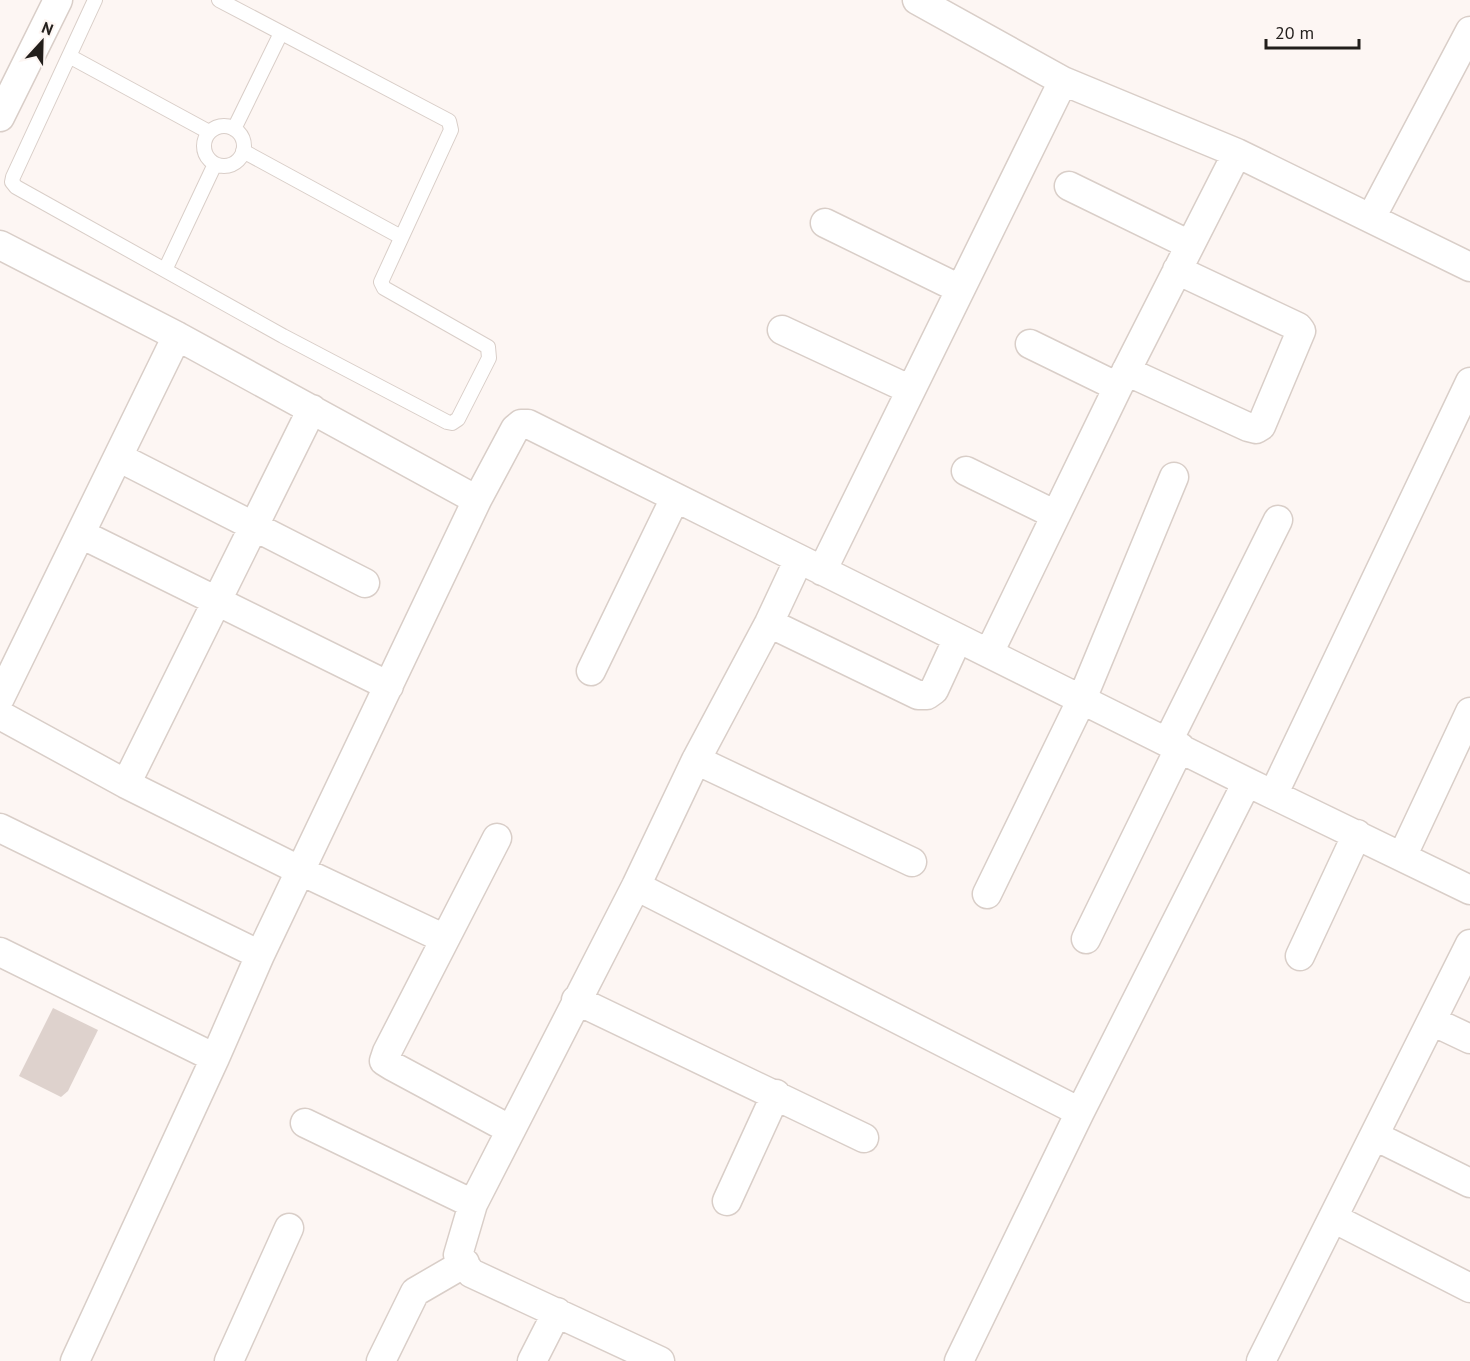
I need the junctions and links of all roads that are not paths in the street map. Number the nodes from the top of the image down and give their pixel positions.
1 (58, 0) edge
2 (95, 0) edge
3 (219, 0) edge
4 (917, 0) edge
5 (948, 7) edge
6 (1470, 31) edge
7 (281, 33) junction
8 (69, 56) junction
9 (1063, 81) junction
10 (0, 117) edge
11 (234, 129) junction
12 (209, 132) junction
13 (243, 151) junction
14 (1237, 153) junction
15 (215, 164) junction
16 (1069, 186) dead end
17 (1371, 218) junction
18 (825, 223) dead end
19 (401, 237) junction
20 (1190, 245) junction
21 (0, 246) edge
22 (1470, 267) edge
23 (165, 270) junction
24 (1177, 270) junction
25 (960, 289) junction
26 (782, 330) dead end
27 (177, 336) junction
28 (1030, 344) dead end
29 (1122, 379) junction
30 (1470, 382) edge
31 (911, 390) junction
32 (312, 409) junction
33 (118, 458) junction
34 (966, 471) dead end
35 (1174, 477) dead end
36 (675, 498) junction
37 (477, 500) junction
38 (1056, 516) junction
39 (1278, 520) dead end
40 (254, 525) junction
41 (81, 534) junction
42 (810, 565) junction
43 (365, 583) dead end
44 (217, 602) junction
45 (769, 623) junction
46 (958, 638) junction
47 (989, 653) junction
48 (591, 671) dead end
49 (389, 686) junction
50 (0, 698) edge
51 (1082, 699) junction
52 (1470, 712) edge
53 (0, 715) edge
54 (1174, 744) junction
55 (696, 760) junction
56 (1247, 782) junction
57 (126, 784) junction
58 (1274, 793) junction
59 (0, 828) edge
60 (1357, 834) junction
61 (497, 838) dead end
62 (1402, 856) junction
63 (912, 862) dead end
64 (301, 871) junction
65 (636, 886) junction
66 (1470, 890) edge
67 (987, 894) dead end
68 (445, 939) junction
69 (1086, 939) dead end
70 (1470, 944) edge
71 (0, 952) edge
72 (260, 955) junction
73 (1300, 956) dead end
74 (576, 1000) junction
75 (1432, 1021) junction
76 (1470, 1039) edge
77 (215, 1058) junction
78 (776, 1094) junction
79 (1080, 1112) junction
80 (305, 1123) dead end
81 (511, 1130) junction
82 (1375, 1136) junction
83 (864, 1138) dead end
84 (1470, 1183) edge
85 (728, 1202) dead end
86 (473, 1204) junction
87 (1333, 1218) junction
88 (289, 1228) dead end
89 (465, 1263) junction
90 (1470, 1288) edge
91 (557, 1312) junction
92 (75, 1361) edge
93 (230, 1361) edge
94 (381, 1361) edge
95 (532, 1361) edge
96 (660, 1361) edge
97 (959, 1361) edge
98 (1261, 1361) edge

1 - 10 street
2 - 8 lane
3 - 7 lane
4 - 5 street
5 - 9 street
6 - 17 street
7 - 11 lane
7 - 19 lane
8 - 12 lane
8 - 23 lane
9 - 14 street
9 - 25 street
11 - 12 lane
11 - 13 lane
12 - 15 lane
13 - 15 lane
13 - 19 lane
14 - 17 street
14 - 20 street
15 - 23 lane
16 - 20 street
17 - 22 street
18 - 25 street
19 - 23 lane
20 - 24 street
21 - 27 street
24 - 29 street
24 - 29 street
25 - 31 street
26 - 31 street
27 - 32 street
27 - 33 street
28 - 29 street
29 - 38 street
30 - 58 street
31 - 42 street
32 - 37 street
32 - 40 street
33 - 40 street
33 - 41 street
34 - 38 street
35 - 51 street
36 - 37 street
36 - 42 street
36 - 48 street
37 - 49 street
38 - 47 street
39 - 54 street
40 - 43 street
40 - 44 street
41 - 44 street
41 - 50 street
42 - 45 street
42 - 46 street
44 - 49 street
44 - 57 street
45 - 46 street
45 - 55 street
46 - 47 street
47 - 51 street
49 - 64 street
51 - 54 street
51 - 67 street
52 - 62 street
53 - 57 street
54 - 56 street
54 - 69 street
55 - 63 street
55 - 65 street
56 - 58 street
56 - 79 street
57 - 64 street
58 - 60 street
59 - 72 street
60 - 62 street
60 - 73 street
61 - 68 street
62 - 66 street
64 - 68 street
64 - 72 street
65 - 74 street
65 - 79 street
68 - 81 street
70 - 75 street
71 - 77 street
72 - 77 street
74 - 78 street
74 - 81 street
75 - 76 street
75 - 82 street
77 - 92 street
78 - 83 street
78 - 85 street
79 - 97 street
80 - 86 street
81 - 86 street
82 - 84 street
82 - 87 street
86 - 89 street
87 - 90 street
87 - 98 street
88 - 93 street
89 - 91 street
89 - 94 street
91 - 95 street
91 - 96 street

